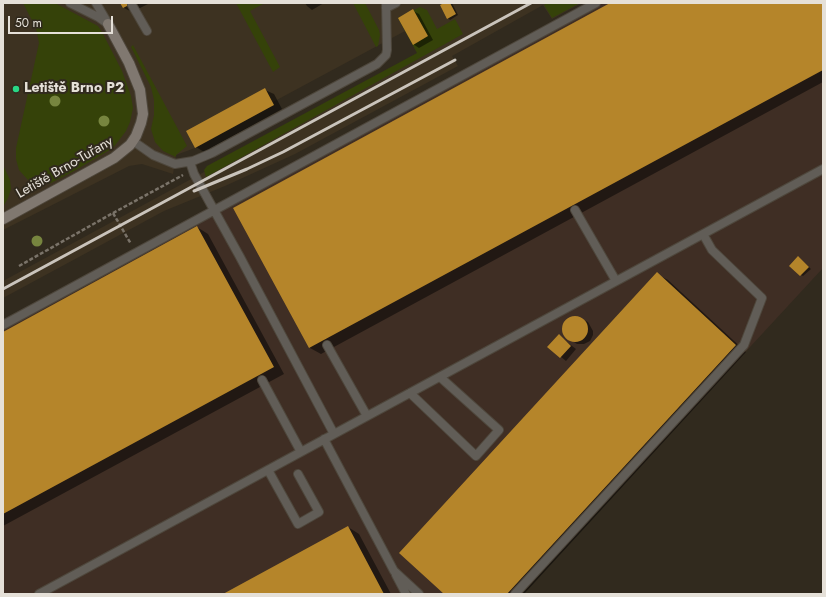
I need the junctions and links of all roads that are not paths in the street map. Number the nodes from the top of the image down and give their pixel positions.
1 (70, 3) edge
2 (96, 3) edge
3 (396, 3) edge
4 (596, 3) edge
5 (132, 5) dead end
6 (386, 6) edge
7 (108, 24) junction
8 (147, 31) dead end
9 (133, 141) junction
10 (191, 166) junction
11 (823, 169) edge
12 (215, 210) junction
13 (575, 210) dead end
14 (3, 219) edge
15 (703, 234) junction
16 (616, 281) junction
17 (3, 325) edge
18 (327, 345) dead end
19 (440, 377) junction
20 (262, 380) dead end
21 (410, 393) junction
22 (367, 416) junction
23 (334, 434) junction
24 (324, 439) junction
25 (302, 452) junction
26 (268, 470) junction
27 (298, 474) dead end
28 (394, 571) junction
29 (39, 594) edge
30 (406, 594) edge
31 (419, 594) edge
32 (515, 594) edge

1 - 7 lane
2 - 7 lane
3 - 6 lane
4 - 12 lane
5 - 8 lane
6 - 10 lane
7 - 9 street, Letiště Brno-Tuřany
9 - 10 lane
9 - 14 street, Letiště Brno-Tuřany
10 - 12 lane
11 - 15 lane
12 - 17 lane
12 - 23 lane
13 - 16 lane
15 - 16 lane
15 - 32 lane
16 - 19 lane
18 - 22 lane
19 - 21 lane
19 - 21 lane
20 - 25 lane
21 - 22 lane
22 - 23 lane
23 - 24 lane
24 - 25 lane
24 - 28 lane
25 - 26 lane
26 - 27 lane
26 - 29 lane
28 - 30 lane
28 - 31 lane

